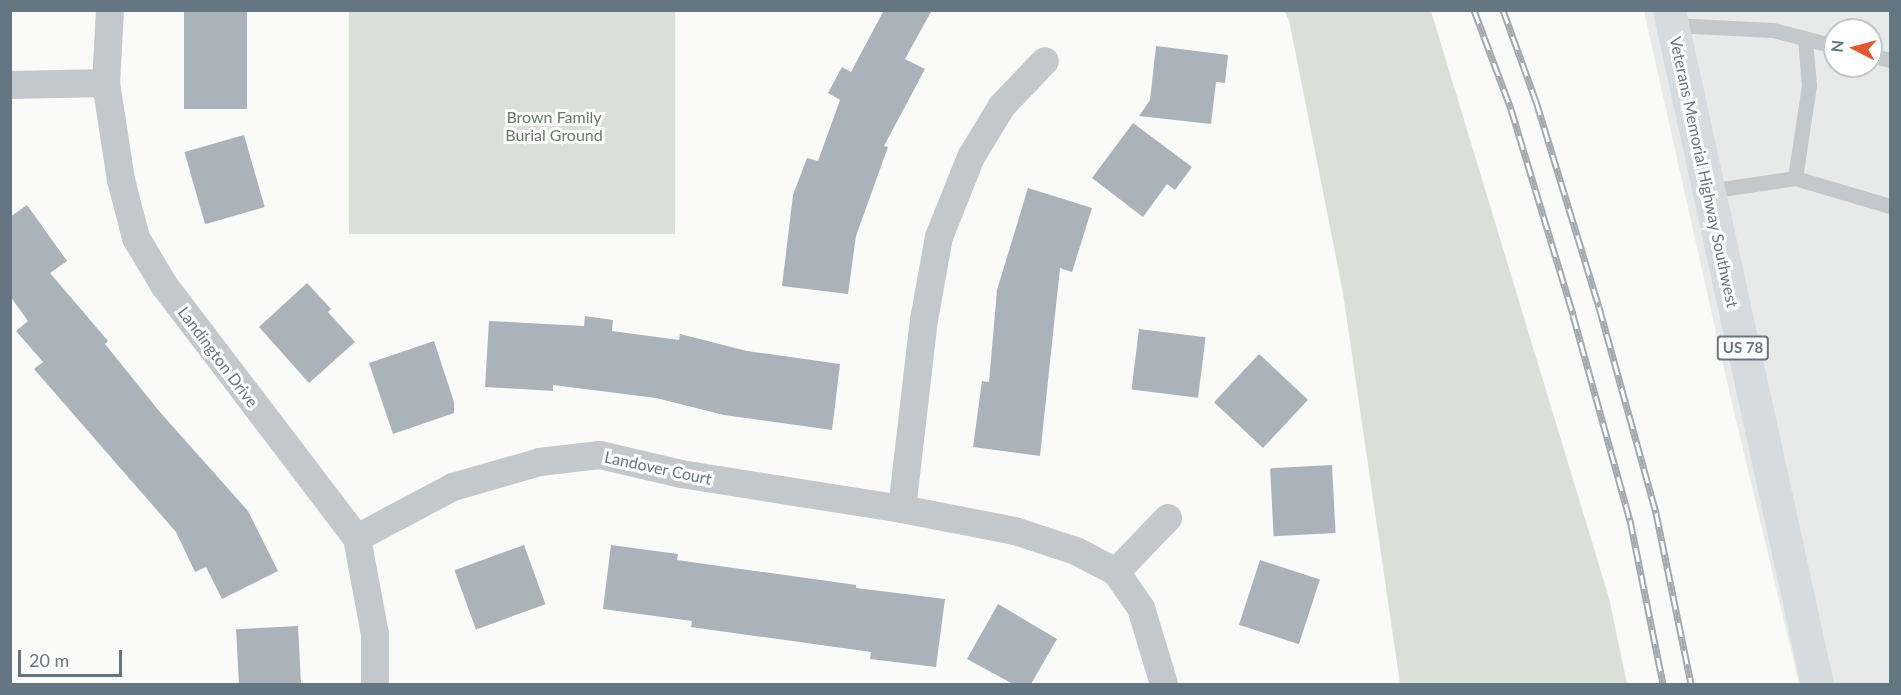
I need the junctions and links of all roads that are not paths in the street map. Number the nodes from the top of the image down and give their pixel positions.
1 (110, 10) edge
2 (1670, 18) edge
3 (1805, 39) junction
4 (1823, 43) edge
5 (1045, 61) dead end
6 (106, 83) junction
7 (11, 85) edge
8 (1795, 178) junction
9 (1708, 191) junction
10 (1890, 206) edge
11 (902, 509) junction
12 (1168, 518) dead end
13 (357, 538) junction
14 (1116, 572) junction
15 (375, 684) edge
16 (1164, 684) edge
17 (1818, 684) edge

1 - 6 street, Landington Drive
2 - 3 lane
2 - 9 main road, Veterans Memorial Highway Southwest / US 78
3 - 4 lane
3 - 8 lane
5 - 11 street
6 - 7 street
6 - 13 street, Landington Drive
8 - 9 lane
8 - 10 lane
9 - 17 main road, Veterans Memorial Highway Southwest / US 78
11 - 13 street, Landover Court
11 - 14 street, Landover Court
12 - 14 street
13 - 15 street, Landington Drive
14 - 16 street, Landover Court

